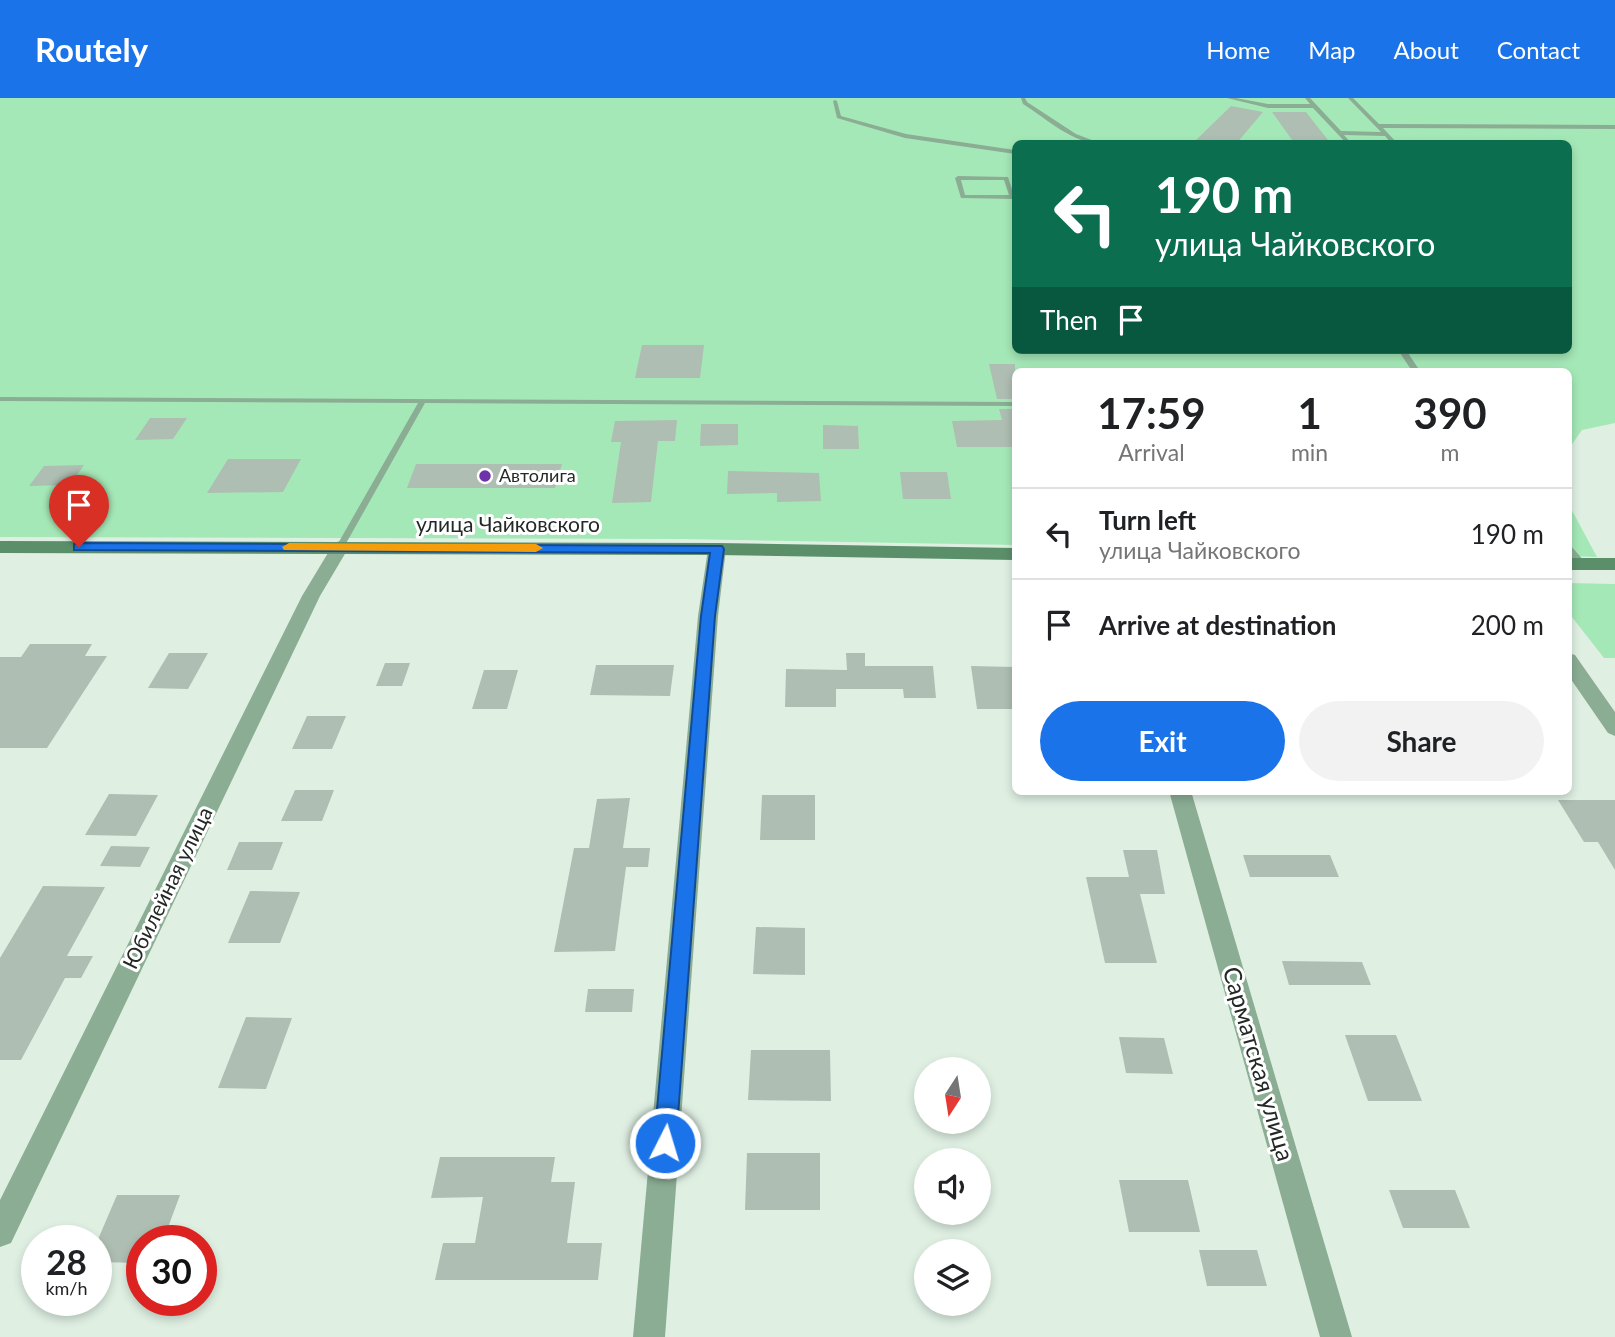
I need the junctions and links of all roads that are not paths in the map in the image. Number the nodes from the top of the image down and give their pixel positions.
1 (1023, 98) edge
2 (1229, 98) edge
3 (1307, 98) edge
4 (1350, 98) edge
5 (835, 101) dead end
6 (1314, 106) junction
7 (1378, 126) junction
8 (1615, 127) edge
9 (1341, 133) junction
10 (1386, 134) junction
11 (1088, 140) edge
12 (1347, 140) edge
13 (1392, 140) edge
14 (1012, 152) edge
15 (1012, 192) edge
16 (1012, 197) edge
17 (0, 399) edge
18 (423, 401) junction
19 (1012, 404) edge
20 (0, 547) edge
21 (340, 547) junction
22 (718, 549) junction
23 (1012, 554) edge
24 (1575, 564) edge
25 (1615, 564) edge
26 (1572, 666) edge
27 (1615, 729) edge
28 (1181, 795) edge
29 (0, 1232) edge
30 (649, 1337) edge
31 (1336, 1337) edge

1 - 11 lane
2 - 6 lane
3 - 6 lane
4 - 7 lane
5 - 14 lane
6 - 9 lane
7 - 8 lane
7 - 10 lane
9 - 10 lane
9 - 12 lane
10 - 13 lane
15 - 16 lane
17 - 18 lane
18 - 19 lane
18 - 21 lane
20 - 21 street, улица Чайковского
21 - 22 street, улица Чайковского
21 - 29 street, Юбилейная улица
22 - 23 street, улица Чайковского
22 - 30 street
24 - 25 street
26 - 27 street
28 - 31 street, Сарматская улица

